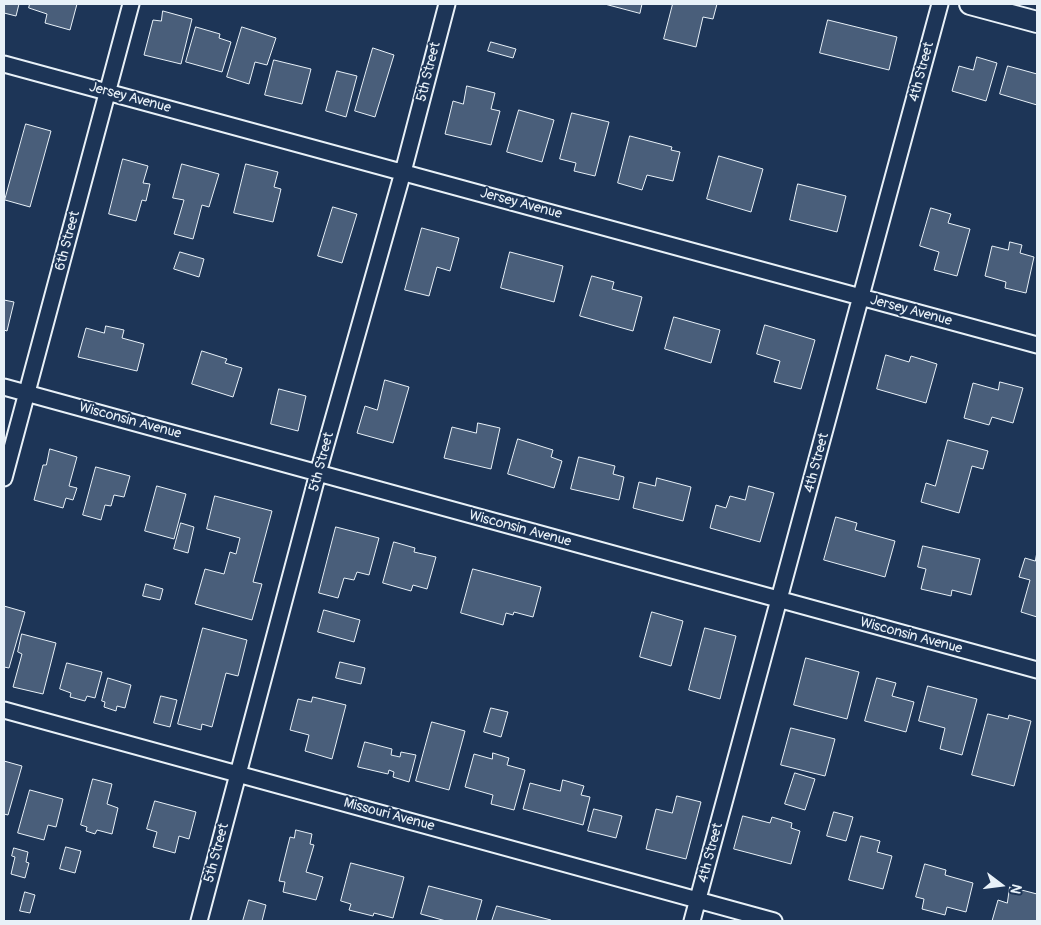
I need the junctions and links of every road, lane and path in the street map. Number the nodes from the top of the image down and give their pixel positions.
1 (131, 4) edge
2 (447, 4) edge
3 (940, 4) edge
4 (970, 4) edge
5 (1037, 22) edge
6 (4, 64) edge
7 (108, 91) junction
8 (403, 172) junction
9 (861, 298) junction
10 (1037, 345) edge
11 (4, 387) edge
12 (27, 393) junction
13 (318, 473) junction
14 (4, 478) edge
15 (780, 601) junction
16 (1037, 670) edge
17 (4, 710) edge
18 (238, 774) junction
19 (698, 901) junction
20 (199, 921) edge
21 (692, 921) edge
22 (774, 921) edge

1 - 7 street, 6th Street
2 - 8 street, 5th Street
3 - 9 street, 4th Street
4 - 5 street
6 - 7 street, Jersey Avenue
7 - 8 street, Jersey Avenue
7 - 12 street, 6th Street
8 - 9 street, Jersey Avenue
8 - 13 street, 5th Street
9 - 10 street, Jersey Avenue
9 - 15 street, 4th Street
11 - 12 street, Wisconsin Avenue
12 - 13 street, Wisconsin Avenue
12 - 14 street, 6th Street
13 - 15 street, Wisconsin Avenue
13 - 18 street, 5th Street
15 - 16 street, Wisconsin Avenue
15 - 19 street, 4th Street
17 - 18 street, Missouri Avenue
18 - 19 street, Missouri Avenue
18 - 20 street, 5th Street
19 - 21 street, 4th Street
19 - 22 street, Missouri Avenue

